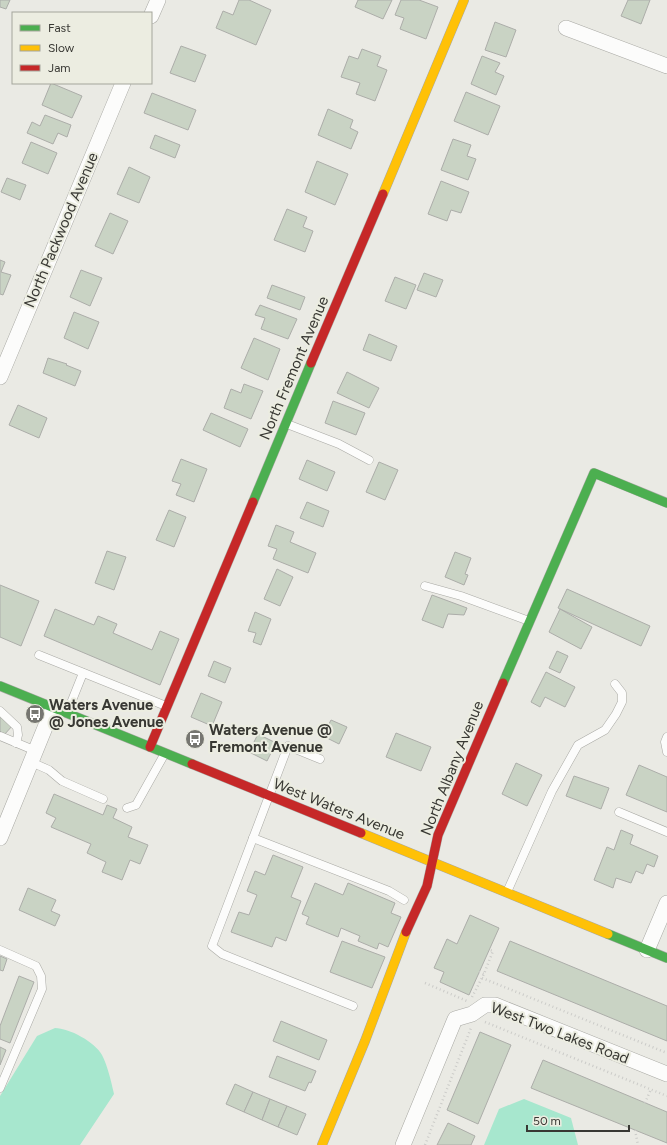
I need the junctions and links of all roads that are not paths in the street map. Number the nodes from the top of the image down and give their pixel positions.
1 (158, 0) edge
2 (464, 0) edge
3 (152, 14) edge
4 (566, 28) dead end
5 (667, 66) edge
6 (123, 84) edge
7 (0, 377) edge
8 (286, 424) junction
9 (369, 460) dead end
10 (667, 503) edge
11 (425, 586) dead end
12 (530, 621) junction
13 (39, 656) dead end
14 (82, 673) junction
15 (615, 684) dead end
16 (0, 686) edge
17 (167, 707) junction
18 (0, 711) edge
19 (60, 711) junction
20 (0, 736) edge
21 (667, 737) edge
22 (16, 743) junction
23 (150, 747) junction
24 (667, 752) edge
25 (165, 753) junction
26 (33, 756) junction
27 (320, 759) dead end
28 (268, 795) junction
29 (103, 799) dead end
30 (127, 808) dead end
31 (618, 812) dead end
32 (667, 832) edge
33 (0, 838) edge
34 (253, 838) junction
35 (432, 862) junction
36 (507, 892) junction
37 (404, 900) dead end
38 (667, 903) edge
39 (0, 950) edge
40 (647, 950) junction
41 (667, 958) edge
42 (353, 1006) dead end
43 (667, 1074) edge
44 (0, 1088) edge
45 (322, 1145) edge
46 (403, 1145) edge

1 - 3 street
2 - 8 street, North Fremont Avenue
4 - 5 street
6 - 7 street, North Packwood Avenue
8 - 9 lane
8 - 17 street, North Fremont Avenue
10 - 12 street, North Albany Avenue
11 - 12 lane
12 - 35 street, North Albany Avenue
13 - 14 lane
14 - 17 lane
14 - 19 lane
15 - 36 lane
16 - 19 street, West Waters Avenue
17 - 23 street, North Fremont Avenue
18 - 22 lane
19 - 23 street, West Waters Avenue
19 - 26 street
20 - 22 lane
21 - 24 lane
22 - 26 lane
23 - 25 street, West Waters Avenue
25 - 28 street, West Waters Avenue
25 - 30 lane
26 - 29 lane
26 - 33 street
27 - 28 lane
28 - 34 lane
28 - 35 street, West Waters Avenue
31 - 32 lane
34 - 37 lane
34 - 42 lane
35 - 36 street, West Waters Avenue
35 - 45 street, North Albany Avenue
36 - 40 street, West Waters Avenue
38 - 40 street
39 - 44 lane
40 - 41 street, West Waters Avenue
43 - 46 street, West Two Lakes Road

